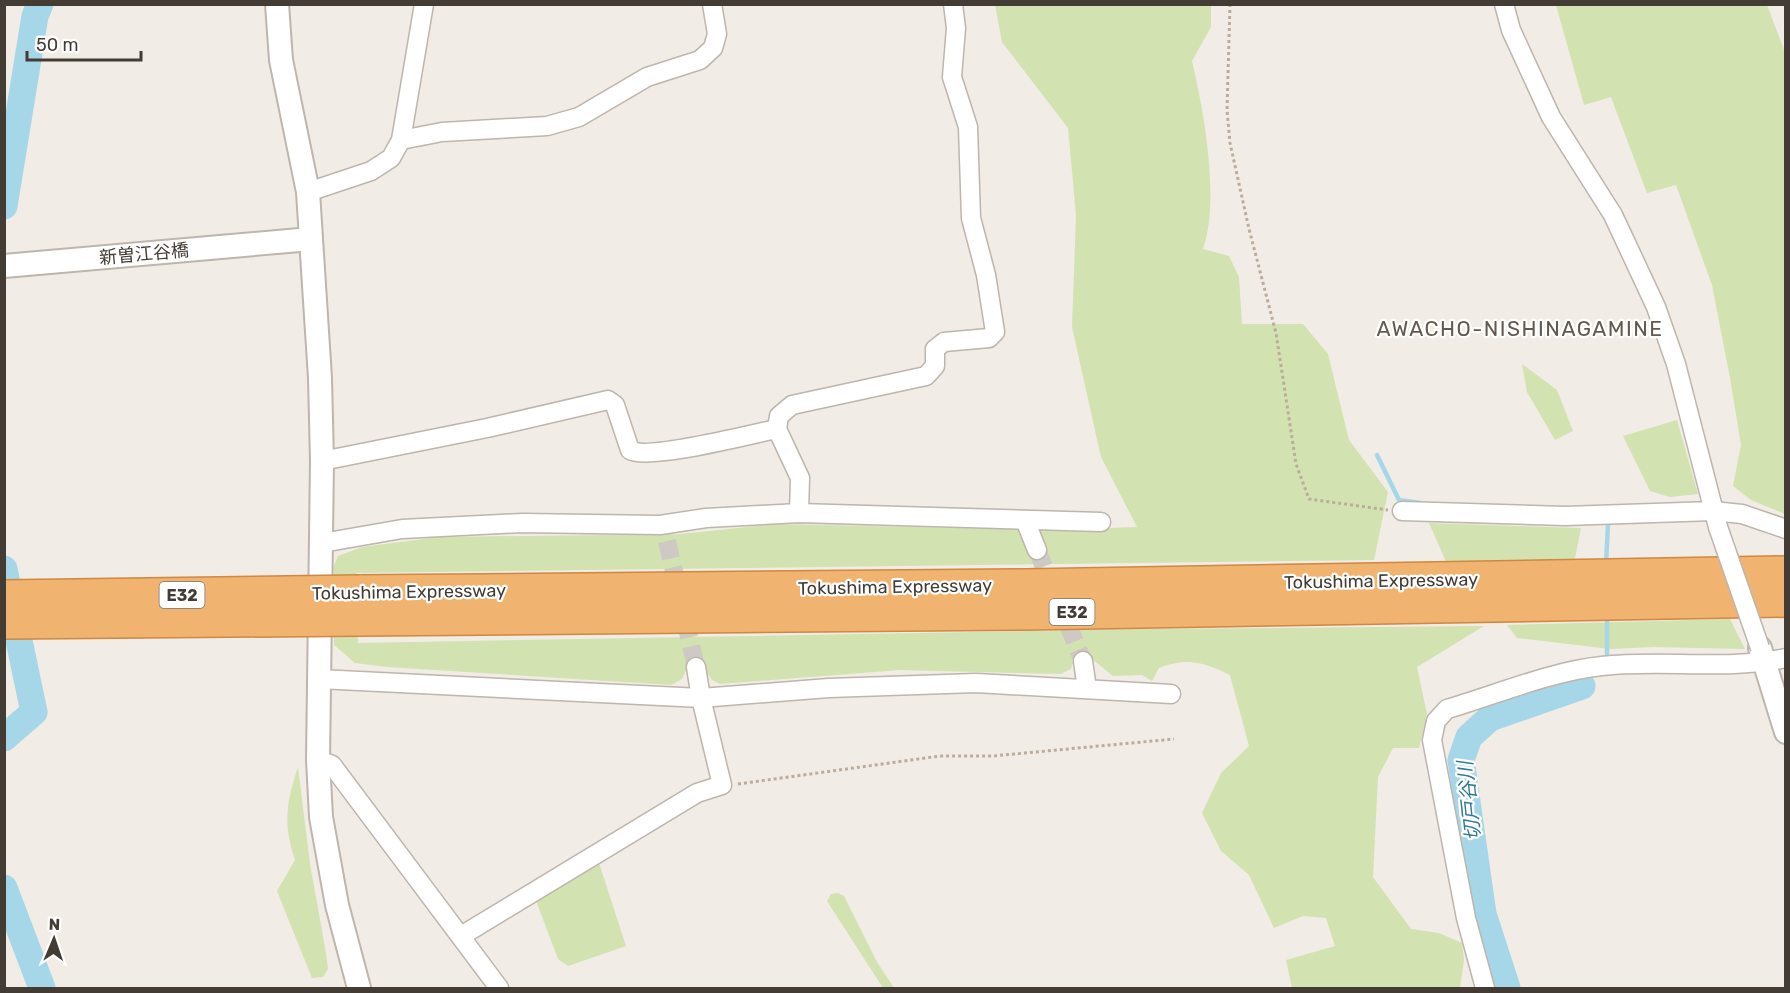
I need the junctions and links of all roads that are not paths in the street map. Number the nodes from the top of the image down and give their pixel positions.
1 (277, 4) edge
2 (424, 4) edge
3 (712, 4) edge
4 (953, 4) edge
5 (1504, 4) edge
6 (401, 140) junction
7 (308, 192) junction
8 (311, 239) junction
9 (4, 266) edge
10 (777, 429) junction
11 (322, 460) junction
12 (1402, 511) road end
13 (799, 513) junction
14 (1715, 519) junction
15 (1025, 520) junction
16 (1101, 522) dead end
17 (1785, 529) edge
18 (321, 543) junction
19 (1037, 549) tunnel mouth
20 (1785, 573) edge
21 (4, 597) edge
22 (1785, 600) edge
23 (358, 606) junction
24 (4, 622) edge
25 (1770, 656) edge
26 (1083, 661) tunnel mouth
27 (696, 667) tunnel mouth
28 (320, 679) junction
29 (1088, 689) junction
30 (1171, 694) dead end
31 (701, 698) junction
32 (1785, 732) edge
33 (318, 760) junction
34 (461, 936) junction
35 (359, 988) edge
36 (499, 988) edge
37 (1485, 988) edge

1 - 7 street
2 - 6 street
3 - 6 street
4 - 10 street
5 - 14 street
6 - 7 street
7 - 8 street
8 - 9 street, 新曽江谷橋
8 - 11 street
10 - 11 street
10 - 13 street
11 - 18 street
12 - 14 street
13 - 15 street
13 - 18 street
14 - 17 street
14 - 25 street, bridge
15 - 16 street
15 - 19 street
18 - 28 street
20 - 23 highway, Tokushima Expressway / E32
21 - 23 highway, Tokushima Expressway / E32, bridge
22 - 23 highway, Tokushima Expressway / E32
23 - 24 highway, Tokushima Expressway / E32, bridge
25 - 32 street
25 - 37 street
26 - 29 street
27 - 31 street
28 - 31 street
28 - 33 street
29 - 30 street
29 - 31 street
31 - 34 street
33 - 34 street
33 - 35 street
34 - 36 street

